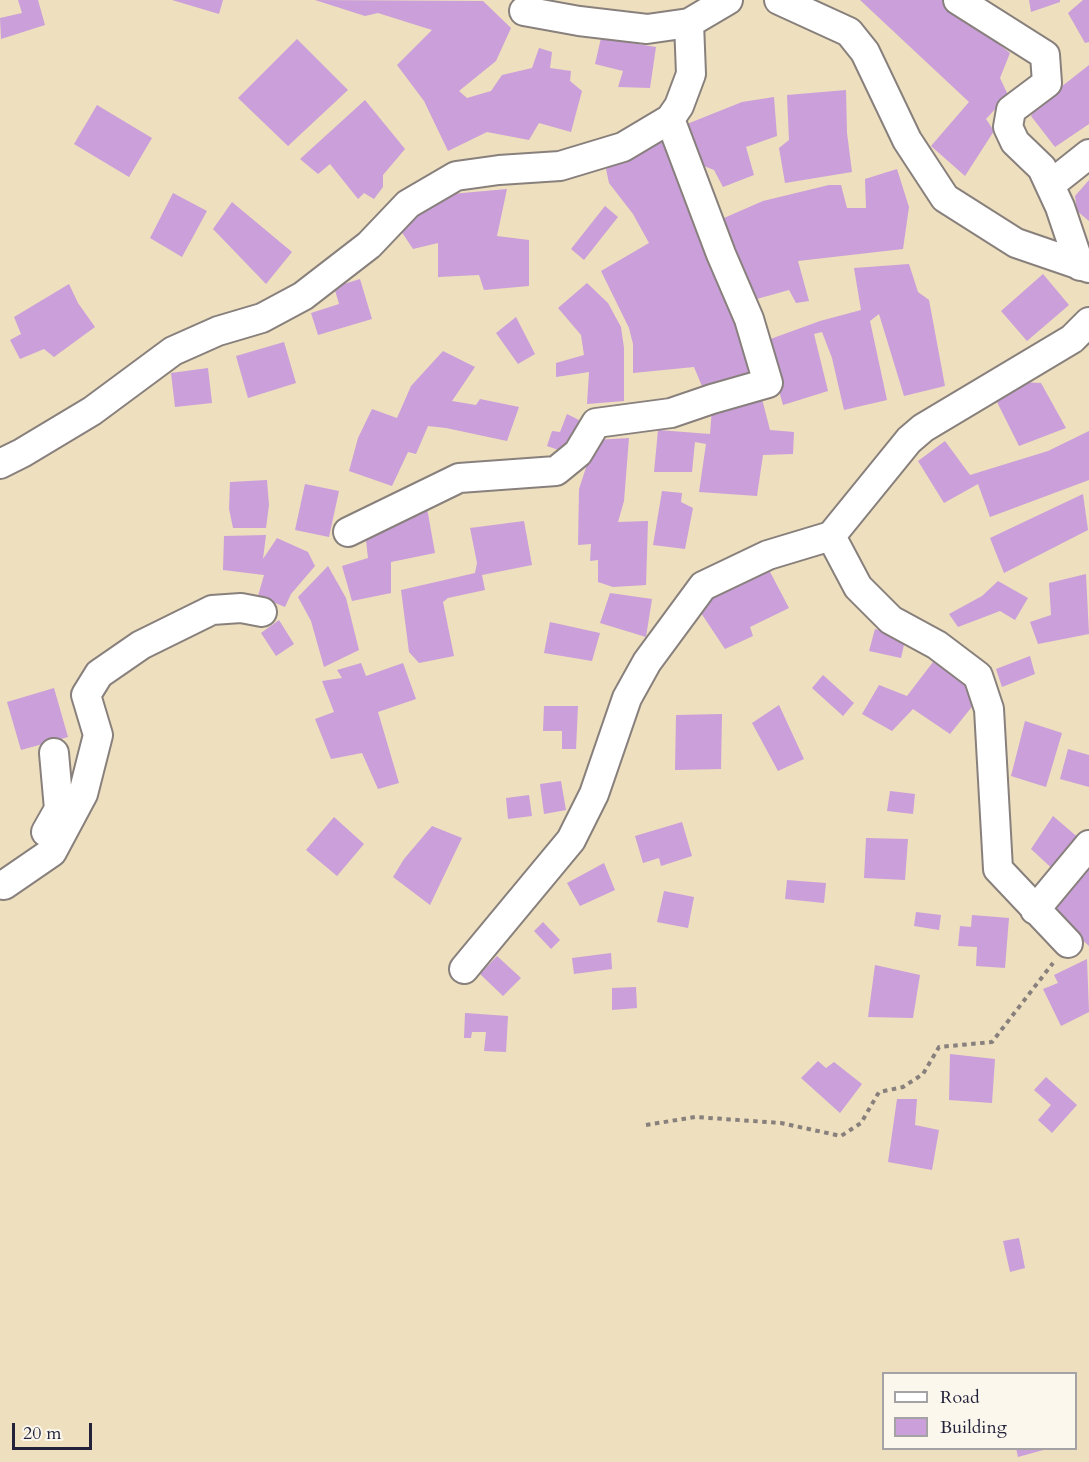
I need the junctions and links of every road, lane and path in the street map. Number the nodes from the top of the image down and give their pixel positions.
1 (728, 0) edge
2 (958, 0) edge
3 (784, 1) edge
4 (524, 11) dead end
5 (689, 23) junction
6 (670, 119) junction
7 (1089, 154) edge
8 (1050, 185) junction
9 (1084, 267) edge
10 (1089, 322) edge
11 (0, 464) edge
12 (348, 532) dead end
13 (831, 536) junction
14 (262, 612) dead end
15 (54, 753) dead end
16 (1089, 845) edge
17 (2, 887) edge
18 (1035, 910) junction
19 (1068, 943) joint
20 (464, 969) dead end
21 (646, 1125) dead end

1 - 5 street
2 - 8 street
3 - 9 street
4 - 5 street
5 - 6 street
6 - 11 street
6 - 12 street
7 - 8 street
8 - 9 street
10 - 13 street
13 - 18 street
13 - 20 street
14 - 17 street
15 - 17 street
16 - 18 street
18 - 19 street
19 - 21 path

